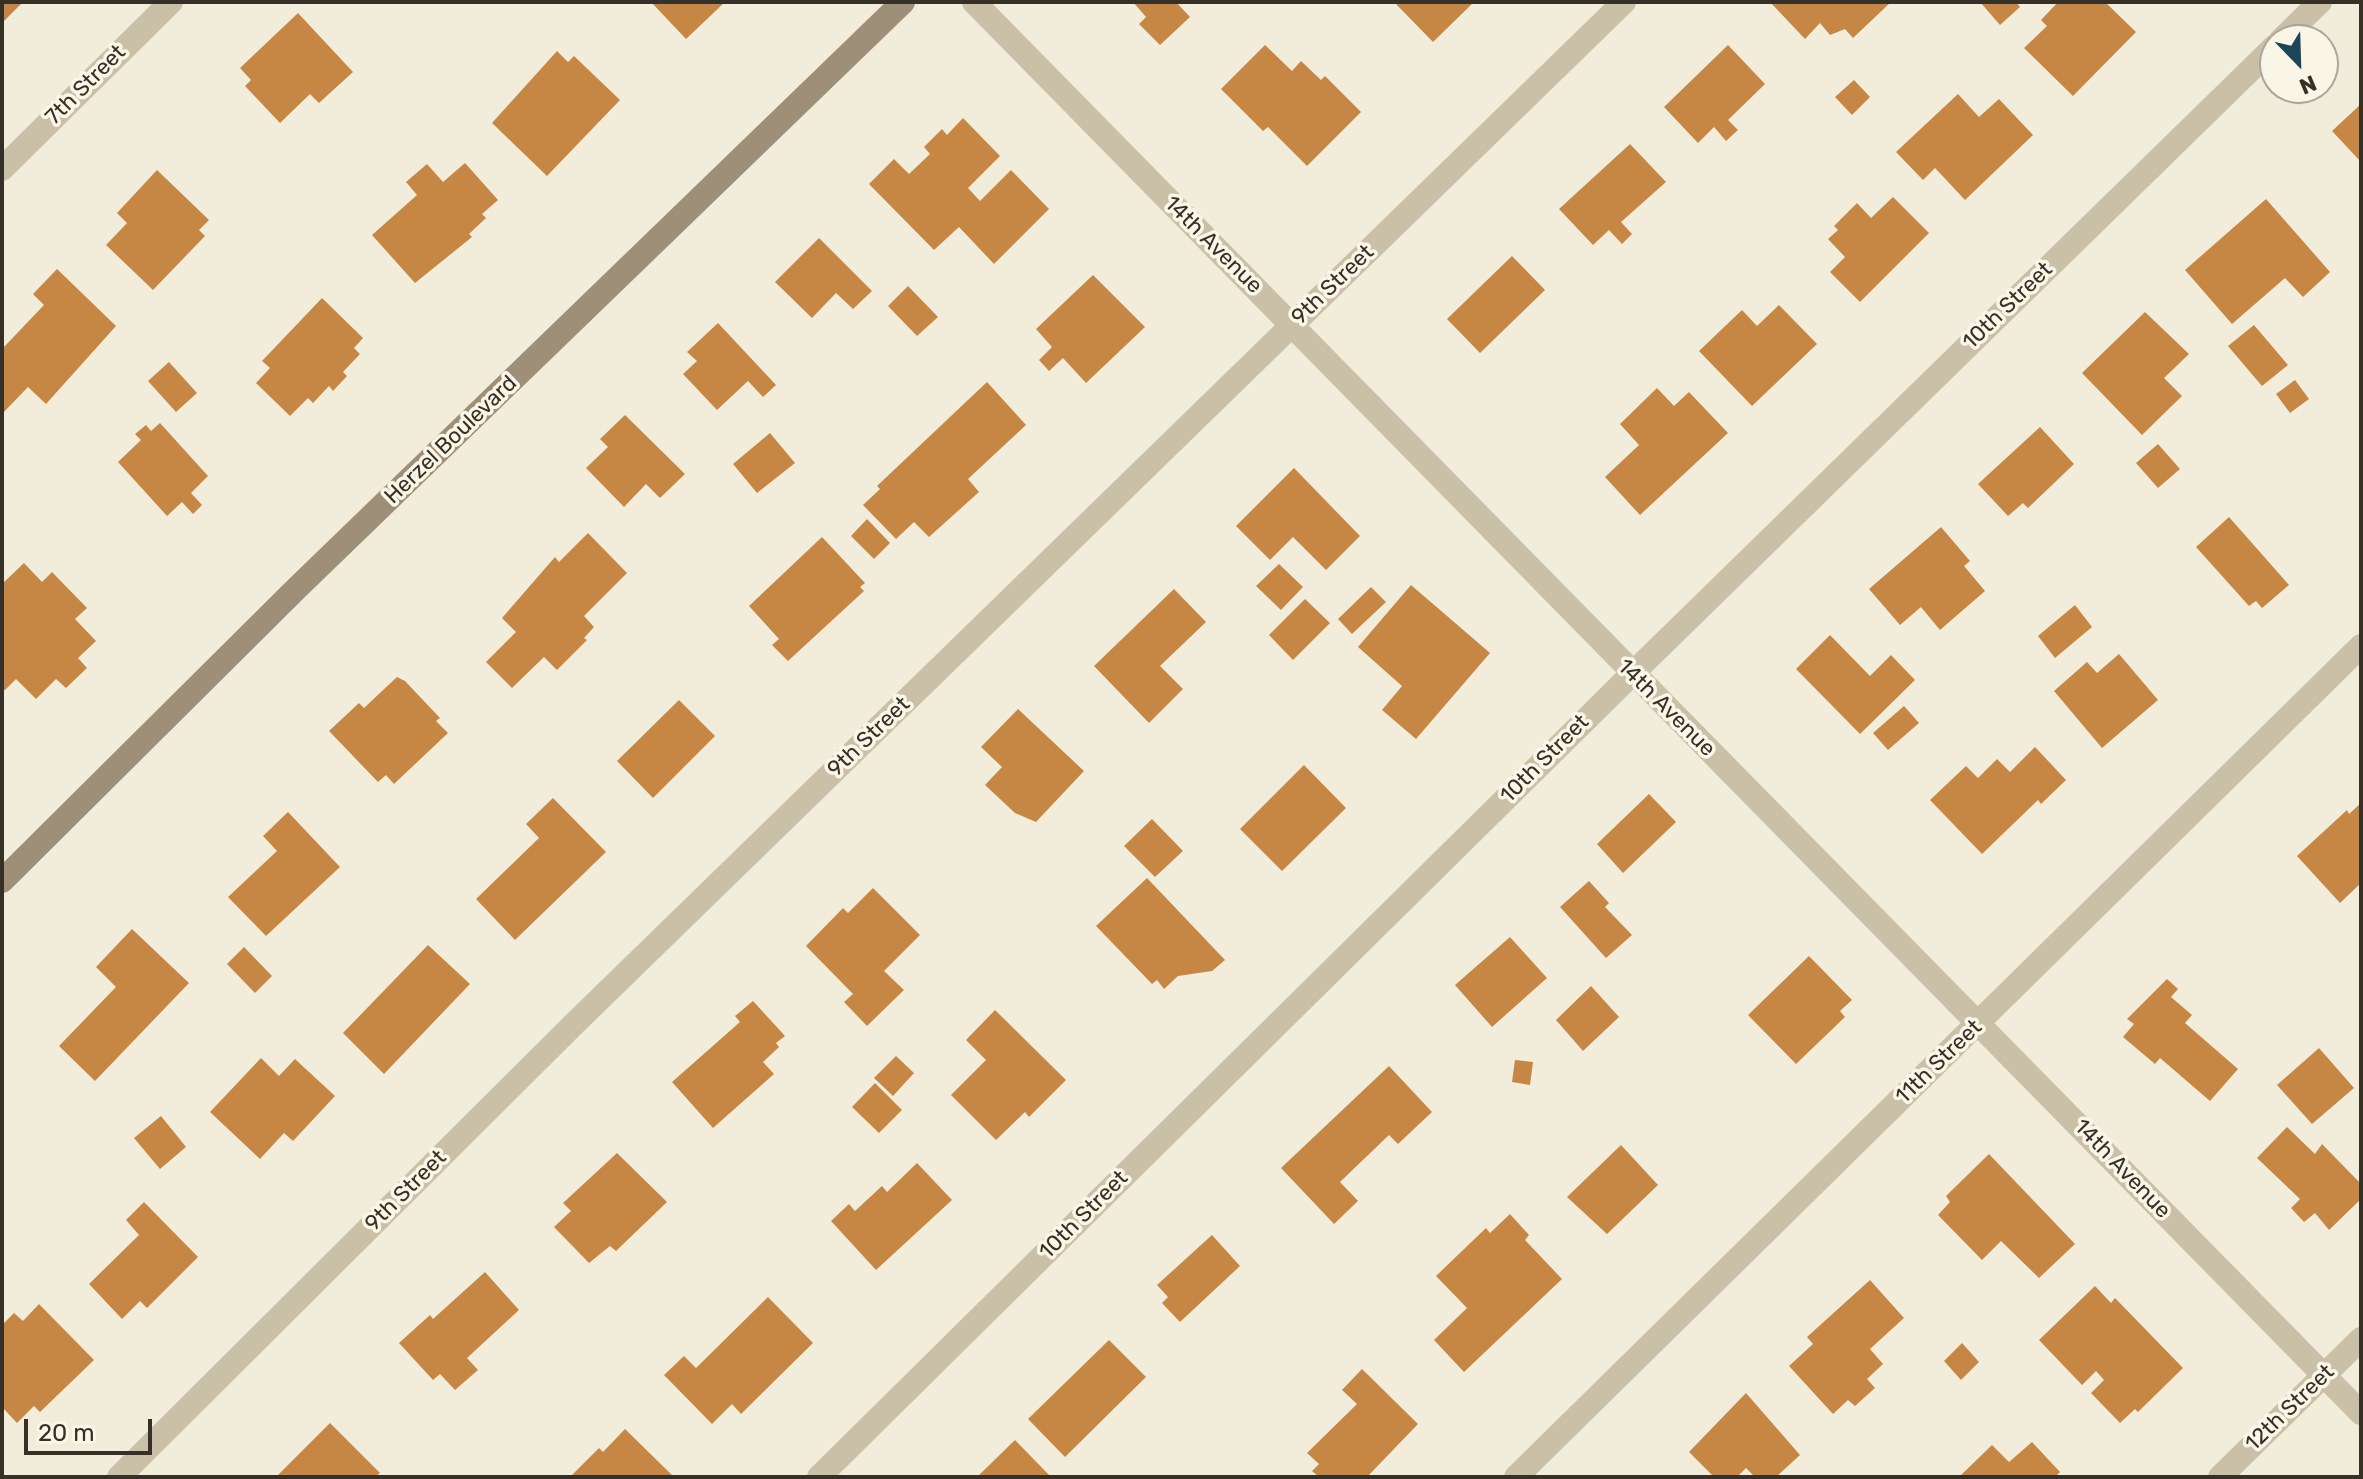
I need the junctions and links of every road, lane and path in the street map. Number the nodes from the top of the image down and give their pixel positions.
1 (171, 2) edge
2 (903, 2) edge
3 (974, 2) edge
4 (1624, 2) edge
5 (2320, 2) edge
6 (2297, 24) edge
7 (2259, 62) edge
8 (2, 169) edge
9 (1292, 325) junction
10 (2361, 646) edge
11 (1632, 674) junction
12 (2, 881) edge
13 (1979, 1022) junction
14 (2361, 1339) edge
15 (2324, 1376) junction
16 (2361, 1413) edge
17 (119, 1477) edge
18 (819, 1477) edge
19 (1516, 1477) edge
20 (2220, 1477) edge

1 - 8 street, 7th Street
2 - 12 street, Herzel Boulevard
3 - 9 street, 14th Avenue
4 - 9 street, 9th Street
5 - 6 street
7 - 11 street, 10th Street
9 - 11 street, 14th Avenue
9 - 17 street, 9th Street
10 - 13 street, 11th Street
11 - 13 street, 14th Avenue
11 - 18 street, 10th Street
13 - 15 street, 14th Avenue
13 - 19 street, 11th Street
14 - 15 street, 12th Street
15 - 16 street, 14th Avenue
15 - 20 street, 12th Street

